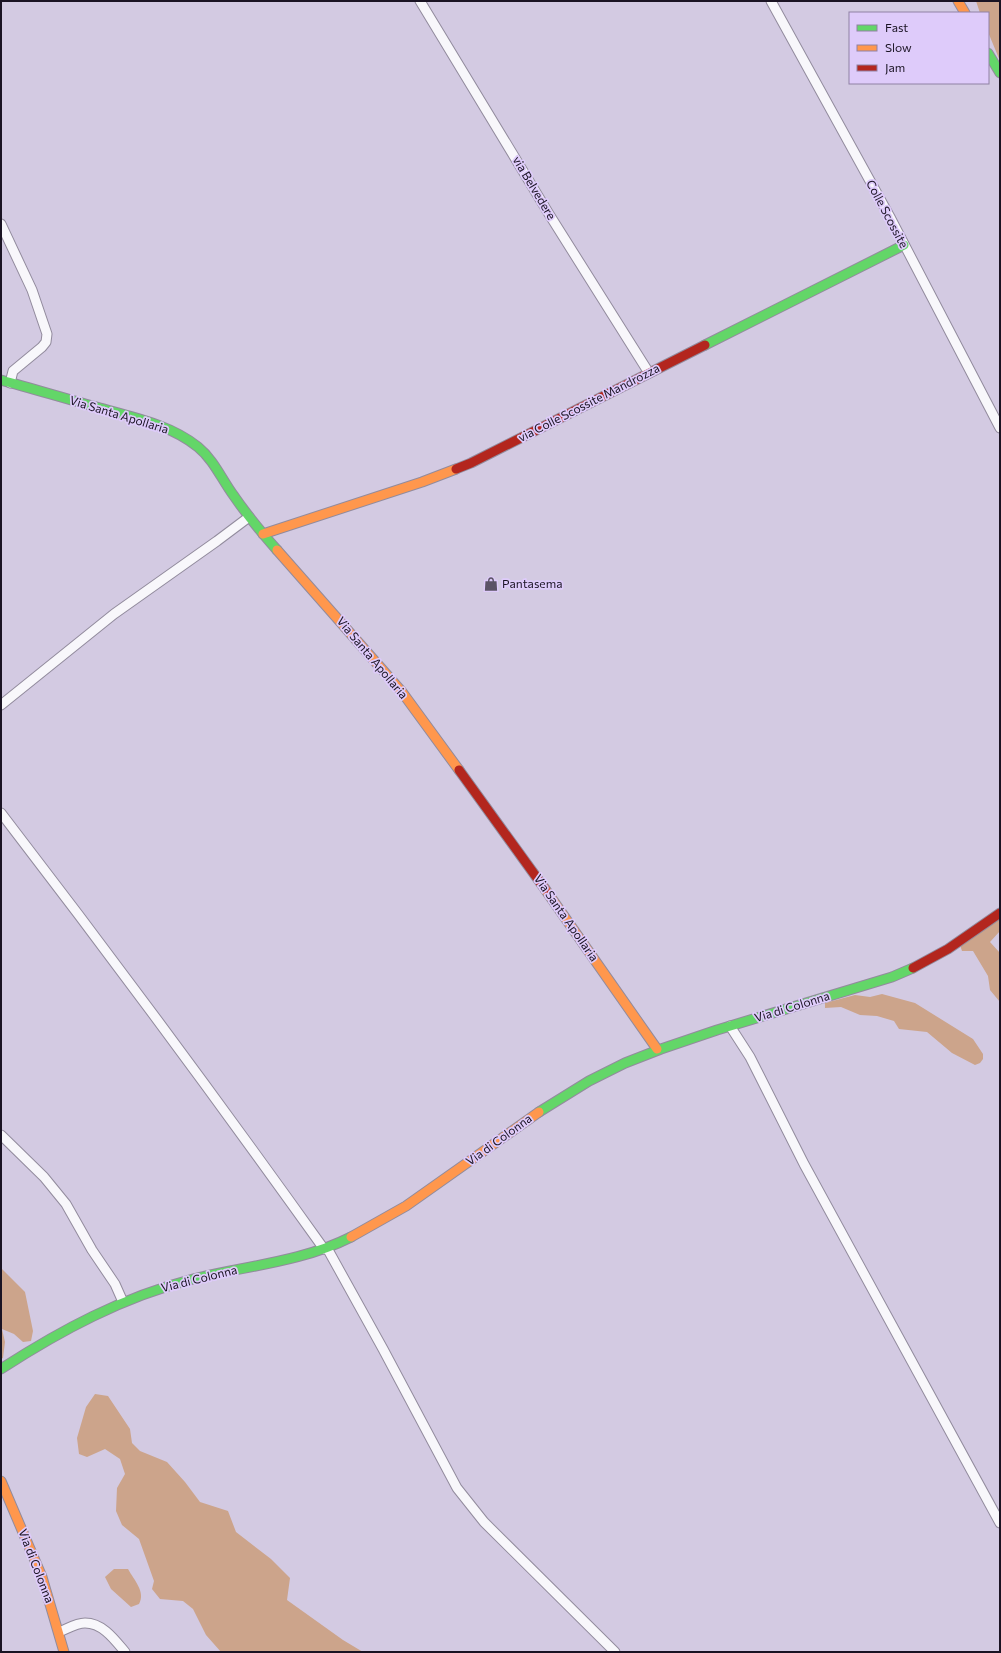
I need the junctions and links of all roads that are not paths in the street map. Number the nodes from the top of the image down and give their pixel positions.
1 (420, 1) edge
2 (771, 1) edge
3 (958, 1) edge
4 (964, 12) edge
5 (989, 55) edge
6 (1000, 73) edge
7 (1, 224) edge
8 (904, 245) junction
9 (649, 373) junction
10 (6, 381) edge
11 (1000, 428) edge
12 (249, 517) junction
13 (263, 534) junction
14 (1, 705) edge
15 (1, 813) edge
16 (1000, 913) edge
17 (730, 1026) junction
18 (657, 1049) junction
19 (1, 1135) edge
20 (326, 1249) junction
21 (123, 1302) junction
22 (1, 1369) edge
23 (1, 1481) edge
24 (1000, 1523) edge
25 (59, 1632) junction
26 (64, 1652) edge
27 (125, 1652) edge
28 (615, 1652) edge

1 - 9 street, via Belvedere
2 - 8 street, Colle Scossite
3 - 4 main road
5 - 6 main road
7 - 10 street
8 - 9 main road, via Colle Scossite Mandrozza
8 - 11 street, Colle Scossite
9 - 13 main road, via Colle Scossite Mandrozza
10 - 12 main road, Via Santa Apollaria
12 - 13 main road, Via Santa Apollaria
12 - 14 street
13 - 18 main road, Via Santa Apollaria
15 - 20 street
16 - 17 main road, Via di Colonna
17 - 18 main road, Via di Colonna
17 - 24 street
18 - 20 main road, Via di Colonna
19 - 21 street
20 - 21 main road, Via di Colonna
20 - 28 street
21 - 22 main road, Via di Colonna
23 - 25 main road, Via di Colonna
25 - 26 main road, Via di Colonna
25 - 27 street

